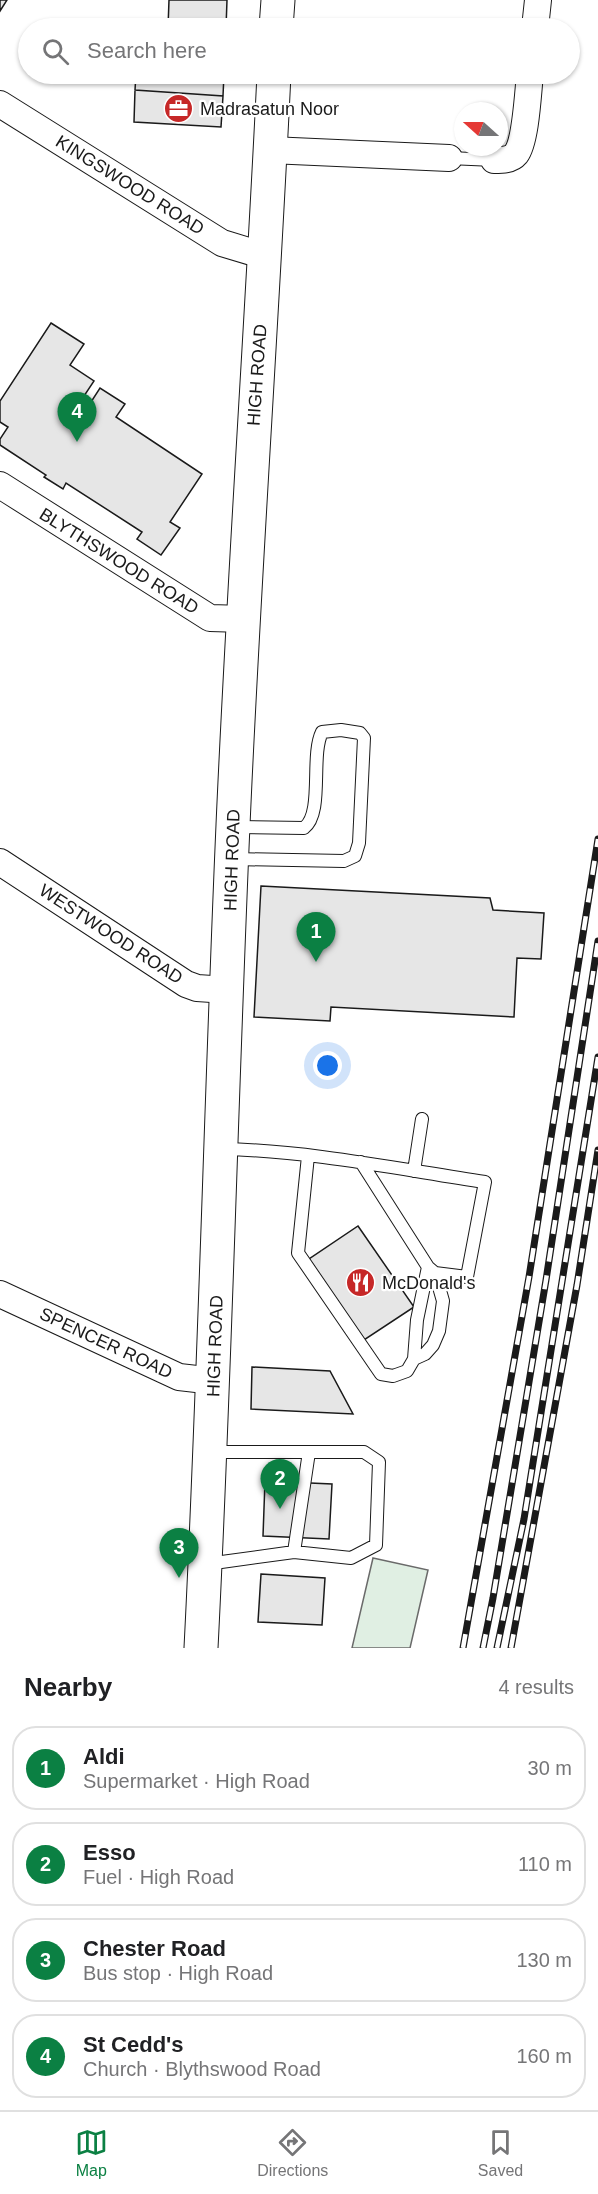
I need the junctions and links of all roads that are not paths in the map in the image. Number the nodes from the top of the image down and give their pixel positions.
1 (278, 0) edge
2 (538, 0) edge
3 (277, 18) edge
4 (536, 18) edge
5 (273, 84) edge
6 (529, 84) edge
7 (0, 104) edge
8 (270, 150) junction
9 (449, 158) joint
10 (494, 160) joint
11 (265, 256) junction
12 (0, 485) edge
13 (244, 619) junction
14 (233, 843) junction
15 (0, 862) edge
16 (227, 990) junction
17 (422, 1119) dead end
18 (222, 1149) junction
19 (308, 1156) junction
20 (361, 1162) junction
21 (414, 1171) junction
22 (431, 1270) junction
23 (0, 1294) edge
24 (414, 1359) junction
25 (214, 1381) junction
26 (211, 1452) junction
27 (309, 1452) junction
28 (294, 1552) junction
29 (206, 1564) junction
30 (201, 1648) edge

1 - 3 main road
2 - 4 street
5 - 8 main road, HIGH ROAD
6 - 10 street
7 - 11 street, KINGSWOOD ROAD
8 - 9 street
8 - 11 main road, HIGH ROAD
9 - 10 lane
11 - 13 main road, HIGH ROAD
12 - 13 street, BLYTHSWOOD ROAD
13 - 14 main road, HIGH ROAD
14 - 14 lane
14 - 16 main road, HIGH ROAD
15 - 16 street, WESTWOOD ROAD
16 - 18 main road, HIGH ROAD
17 - 21 lane
18 - 19 lane
18 - 25 main road, HIGH ROAD
19 - 20 lane
19 - 24 lane
20 - 21 lane
20 - 22 lane
21 - 22 lane
22 - 24 lane
22 - 24 lane
23 - 25 street, SPENCER ROAD
25 - 26 main road, HIGH ROAD
26 - 27 lane
26 - 29 main road, HIGH ROAD
27 - 28 lane
27 - 28 lane
28 - 29 lane
29 - 30 main road, HIGH ROAD

